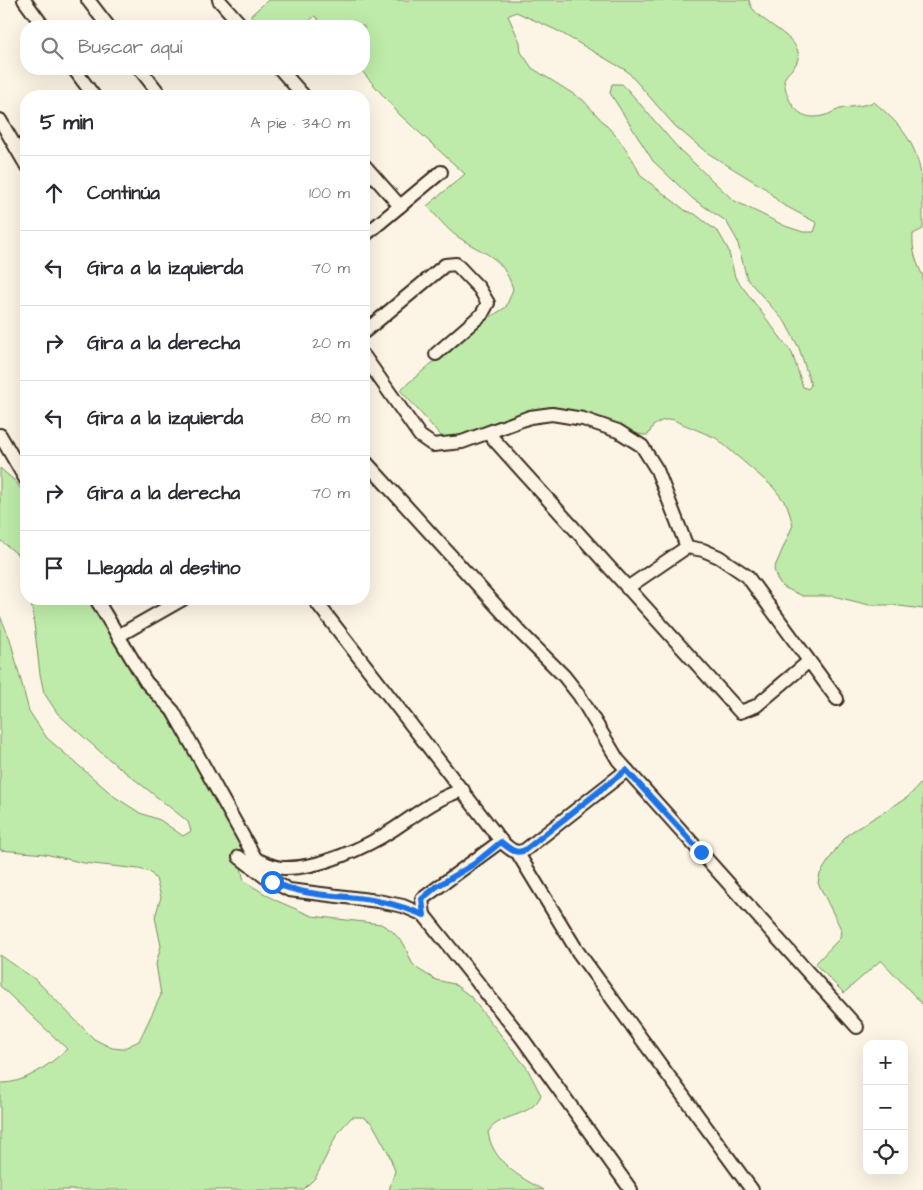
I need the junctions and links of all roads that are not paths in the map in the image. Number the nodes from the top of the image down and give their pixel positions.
1 (24, 0) edge
2 (88, 0) edge
3 (219, 0) edge
4 (39, 20) edge
5 (103, 20) edge
6 (237, 20) edge
7 (78, 75) edge
8 (145, 75) edge
9 (285, 75) edge
10 (90, 90) edge
11 (156, 90) edge
12 (299, 90) edge
13 (0, 120) edge
14 (20, 155) edge
15 (370, 171) edge
16 (441, 172) dead end
17 (400, 206) junction
18 (370, 231) edge
19 (370, 327) edge
20 (436, 354) dead end
21 (370, 365) edge
22 (488, 433) junction
23 (0, 435) edge
24 (370, 469) edge
25 (20, 470) edge
26 (687, 547) junction
27 (627, 588) junction
28 (100, 605) edge
29 (172, 605) edge
30 (319, 605) edge
31 (118, 636) junction
32 (808, 662) junction
33 (837, 699) dead end
34 (626, 770) junction
35 (463, 790) junction
36 (501, 842) junction
37 (516, 852) junction
38 (239, 857) dead end
39 (258, 860) junction
40 (264, 877) junction
41 (424, 915) junction
42 (857, 1028) dead end
43 (631, 1190) edge
44 (752, 1190) edge

1 - 4 street
2 - 5 street
3 - 6 street
7 - 10 street
8 - 11 street
9 - 12 street
13 - 14 street
15 - 17 street
16 - 17 street
17 - 18 street
19 - 20 street
21 - 22 street
22 - 26 street
22 - 27 street
23 - 25 street
24 - 34 street
26 - 27 street
26 - 32 street
27 - 32 street
28 - 31 street
29 - 31 street
30 - 35 street
31 - 39 street
32 - 33 street
34 - 37 street
34 - 42 street
35 - 36 street
35 - 39 street
36 - 37 street
36 - 41 street
37 - 44 street
38 - 40 street
39 - 40 street
40 - 41 street
41 - 43 street

